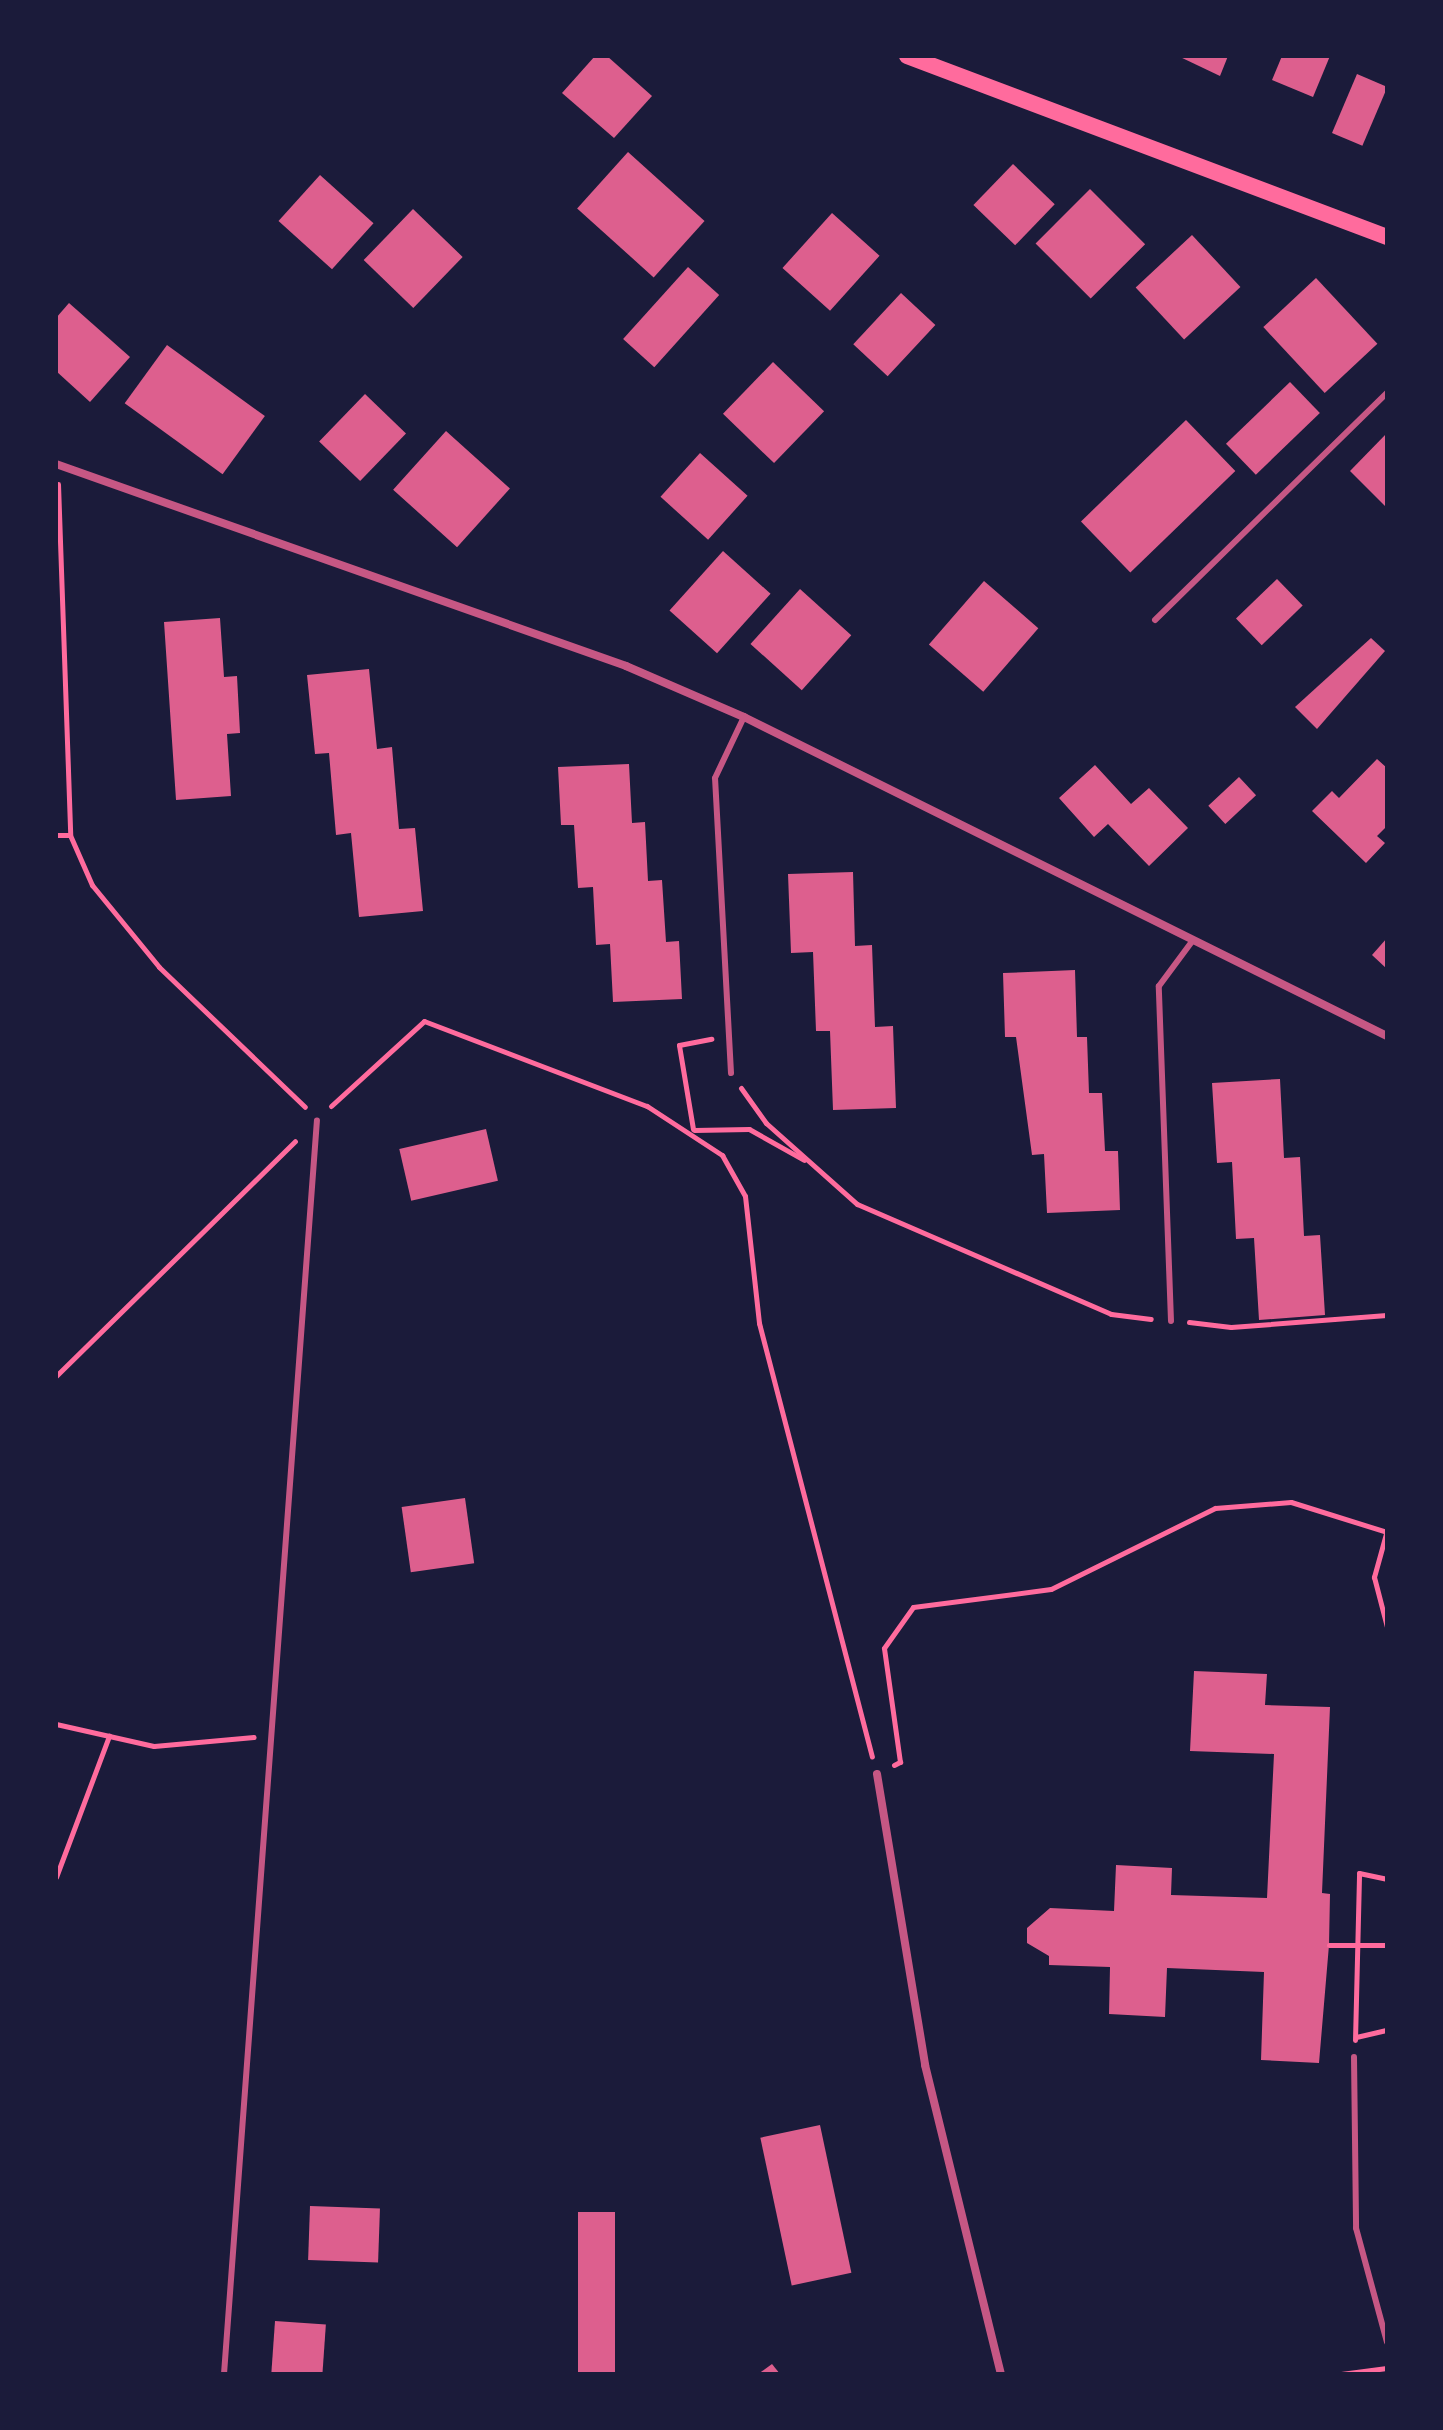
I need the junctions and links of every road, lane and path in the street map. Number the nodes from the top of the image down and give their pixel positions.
1 (907, 56) edge
2 (1387, 237) edge
3 (1387, 393) edge
4 (57, 464) edge
5 (1155, 620) dead end
6 (744, 717) junction
7 (56, 835) edge
8 (70, 835) junction
9 (1193, 940) junction
10 (730, 1036) junction
11 (1387, 1036) edge
12 (731, 1073) joint
13 (317, 1120) junction
14 (693, 1130) junction
15 (815, 1166) junction
16 (1387, 1315) edge
17 (1171, 1321) junction
18 (56, 1376) edge
19 (1387, 1531) edge
20 (1387, 1627) edge
21 (56, 1724) edge
22 (109, 1736) junction
23 (275, 1736) junction
24 (877, 1774) junction
25 (56, 1877) edge
26 (1387, 1879) edge
27 (1329, 1945) dead end
28 (1356, 1945) junction
29 (1387, 1945) edge
30 (1387, 2030) edge
31 (1354, 2057) dead end
32 (1387, 2342) edge
33 (1387, 2368) edge
34 (224, 2374) edge
35 (1001, 2374) edge
36 (1341, 2374) edge

1 - 2 main road
3 - 5 lane
4 - 6 street
4 - 8 path
6 - 9 street
6 - 10 lane
7 - 8 path
8 - 13 path
9 - 11 street
9 - 17 lane
10 - 12 lane
10 - 14 path
12 - 15 path
13 - 14 path
13 - 18 path
13 - 23 lane
14 - 15 path
14 - 24 path
15 - 17 path
16 - 17 path
19 - 20 path
19 - 24 path
21 - 22 path
22 - 23 path
22 - 25 path
23 - 34 lane
24 - 35 street
26 - 28 path
27 - 28 path
28 - 29 path
28 - 30 path
31 - 32 lane
33 - 36 path

